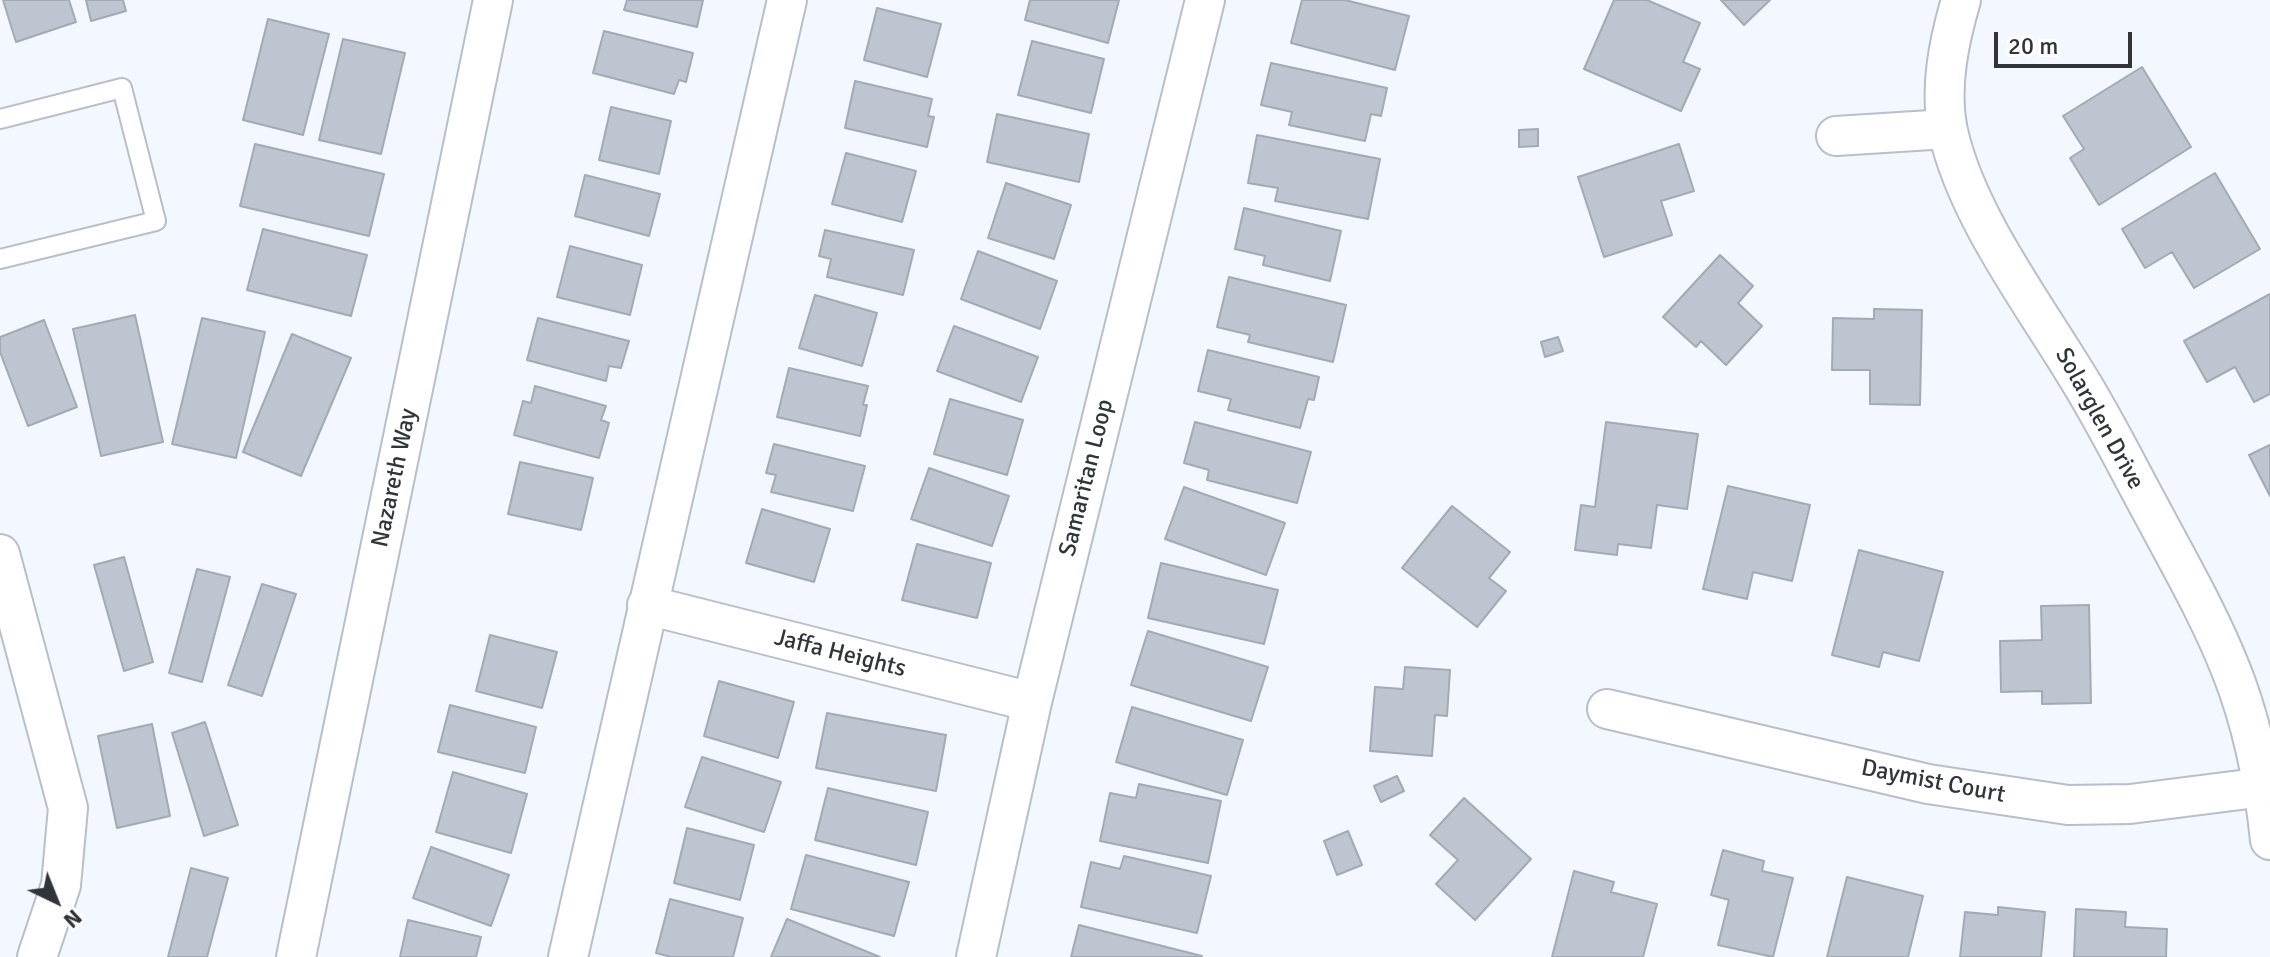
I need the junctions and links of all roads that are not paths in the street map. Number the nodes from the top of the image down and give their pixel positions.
1 (493, 0) edge
2 (787, 0) edge
3 (1205, 0) edge
4 (1961, 0) edge
5 (0, 119) edge
6 (1947, 129) junction
7 (1836, 136) dead end
8 (0, 259) edge
9 (0, 554) edge
10 (647, 605) junction
11 (1032, 702) junction
12 (1607, 709) dead end
13 (2264, 787) junction
14 (2270, 840) edge
15 (37, 957) edge
16 (296, 957) edge
17 (568, 957) edge
18 (976, 957) edge

1 - 16 street, Nazareth Way
2 - 10 street
3 - 11 street, Samaritan Loop
4 - 6 street, Solarglen Drive
5 - 8 lane
6 - 7 street
6 - 13 street, Solarglen Drive
9 - 15 street
10 - 11 street, Jaffa Heights
10 - 17 street
11 - 18 street, Samaritan Loop
12 - 13 street, Daymist Court
13 - 14 street, Solarglen Drive

